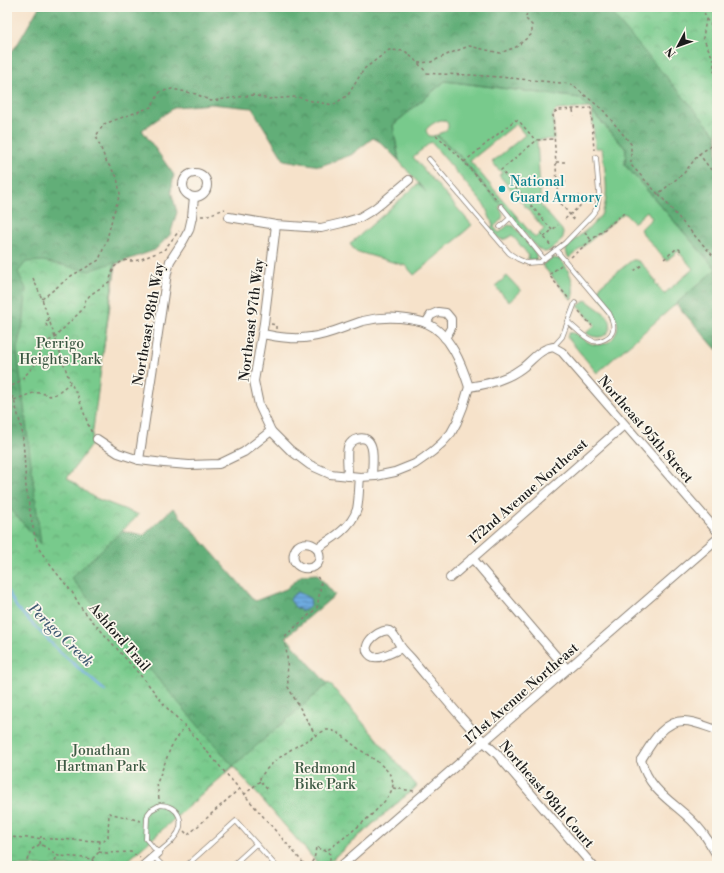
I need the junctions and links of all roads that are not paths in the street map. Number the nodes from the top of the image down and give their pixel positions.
1 (596, 157) dead end
2 (429, 159) dead end
3 (409, 180) dead end
4 (194, 197) dead end
5 (501, 206) road end
6 (229, 217) dead end
7 (510, 218) junction
8 (276, 225) junction
9 (500, 227) dead end
10 (556, 250) junction
11 (544, 259) junction
12 (575, 303) dead end
13 (568, 322) junction
14 (426, 323) junction
15 (262, 334) junction
16 (445, 338) junction
17 (553, 347) junction
18 (469, 387) junction
19 (624, 425) junction
20 (271, 431) junction
21 (97, 439) road end
22 (139, 460) junction
23 (348, 476) junction
24 (372, 476) junction
25 (360, 477) junction
26 (717, 531) edge
27 (717, 539) edge
28 (317, 548) junction
29 (472, 558) junction
30 (450, 578) dead end
31 (402, 648) dead end
32 (567, 669) junction
33 (717, 730) edge
34 (484, 742) junction
35 (256, 844) junction
36 (156, 855) junction
37 (717, 855) edge
38 (144, 865) edge
39 (163, 866) edge
40 (186, 866) edge
41 (232, 866) edge
42 (276, 866) edge
43 (341, 866) edge
44 (593, 866) edge

1 - 10 lane
2 - 11 lane
3 - 8 street
4 - 22 street, Northeast 98th Way
5 - 7 lane
6 - 8 street
7 - 9 lane
7 - 11 lane
8 - 15 street, Northeast 97th Way
10 - 11 lane
10 - 13 lane
12 - 13 lane
13 - 17 lane
14 - 15 street
14 - 16 street
14 - 16 street
15 - 20 street, Northeast 97th Way
16 - 18 street
17 - 18 street
17 - 19 street, Northeast 95th Street
18 - 24 street, Northeast 97th Way
19 - 26 street, Northeast 95th Street
19 - 29 street, 172nd Avenue Northeast
20 - 22 street
20 - 23 street, Northeast 97th Way
21 - 22 street
23 - 24 street
23 - 25 street, Northeast 97th Way
24 - 25 street, Northeast 97th Way
25 - 28 street
27 - 32 street, 171st Avenue Northeast
28 - 28 street
29 - 30 street, 172nd Avenue Northeast
29 - 32 street
31 - 34 street, Northeast 98th Court
32 - 34 street, 171st Avenue Northeast
33 - 37 street
34 - 43 street, 171st Avenue Northeast
34 - 44 street, Northeast 98th Court
35 - 40 lane
35 - 41 lane
35 - 42 lane
36 - 36 lane
36 - 38 street
36 - 39 lane

